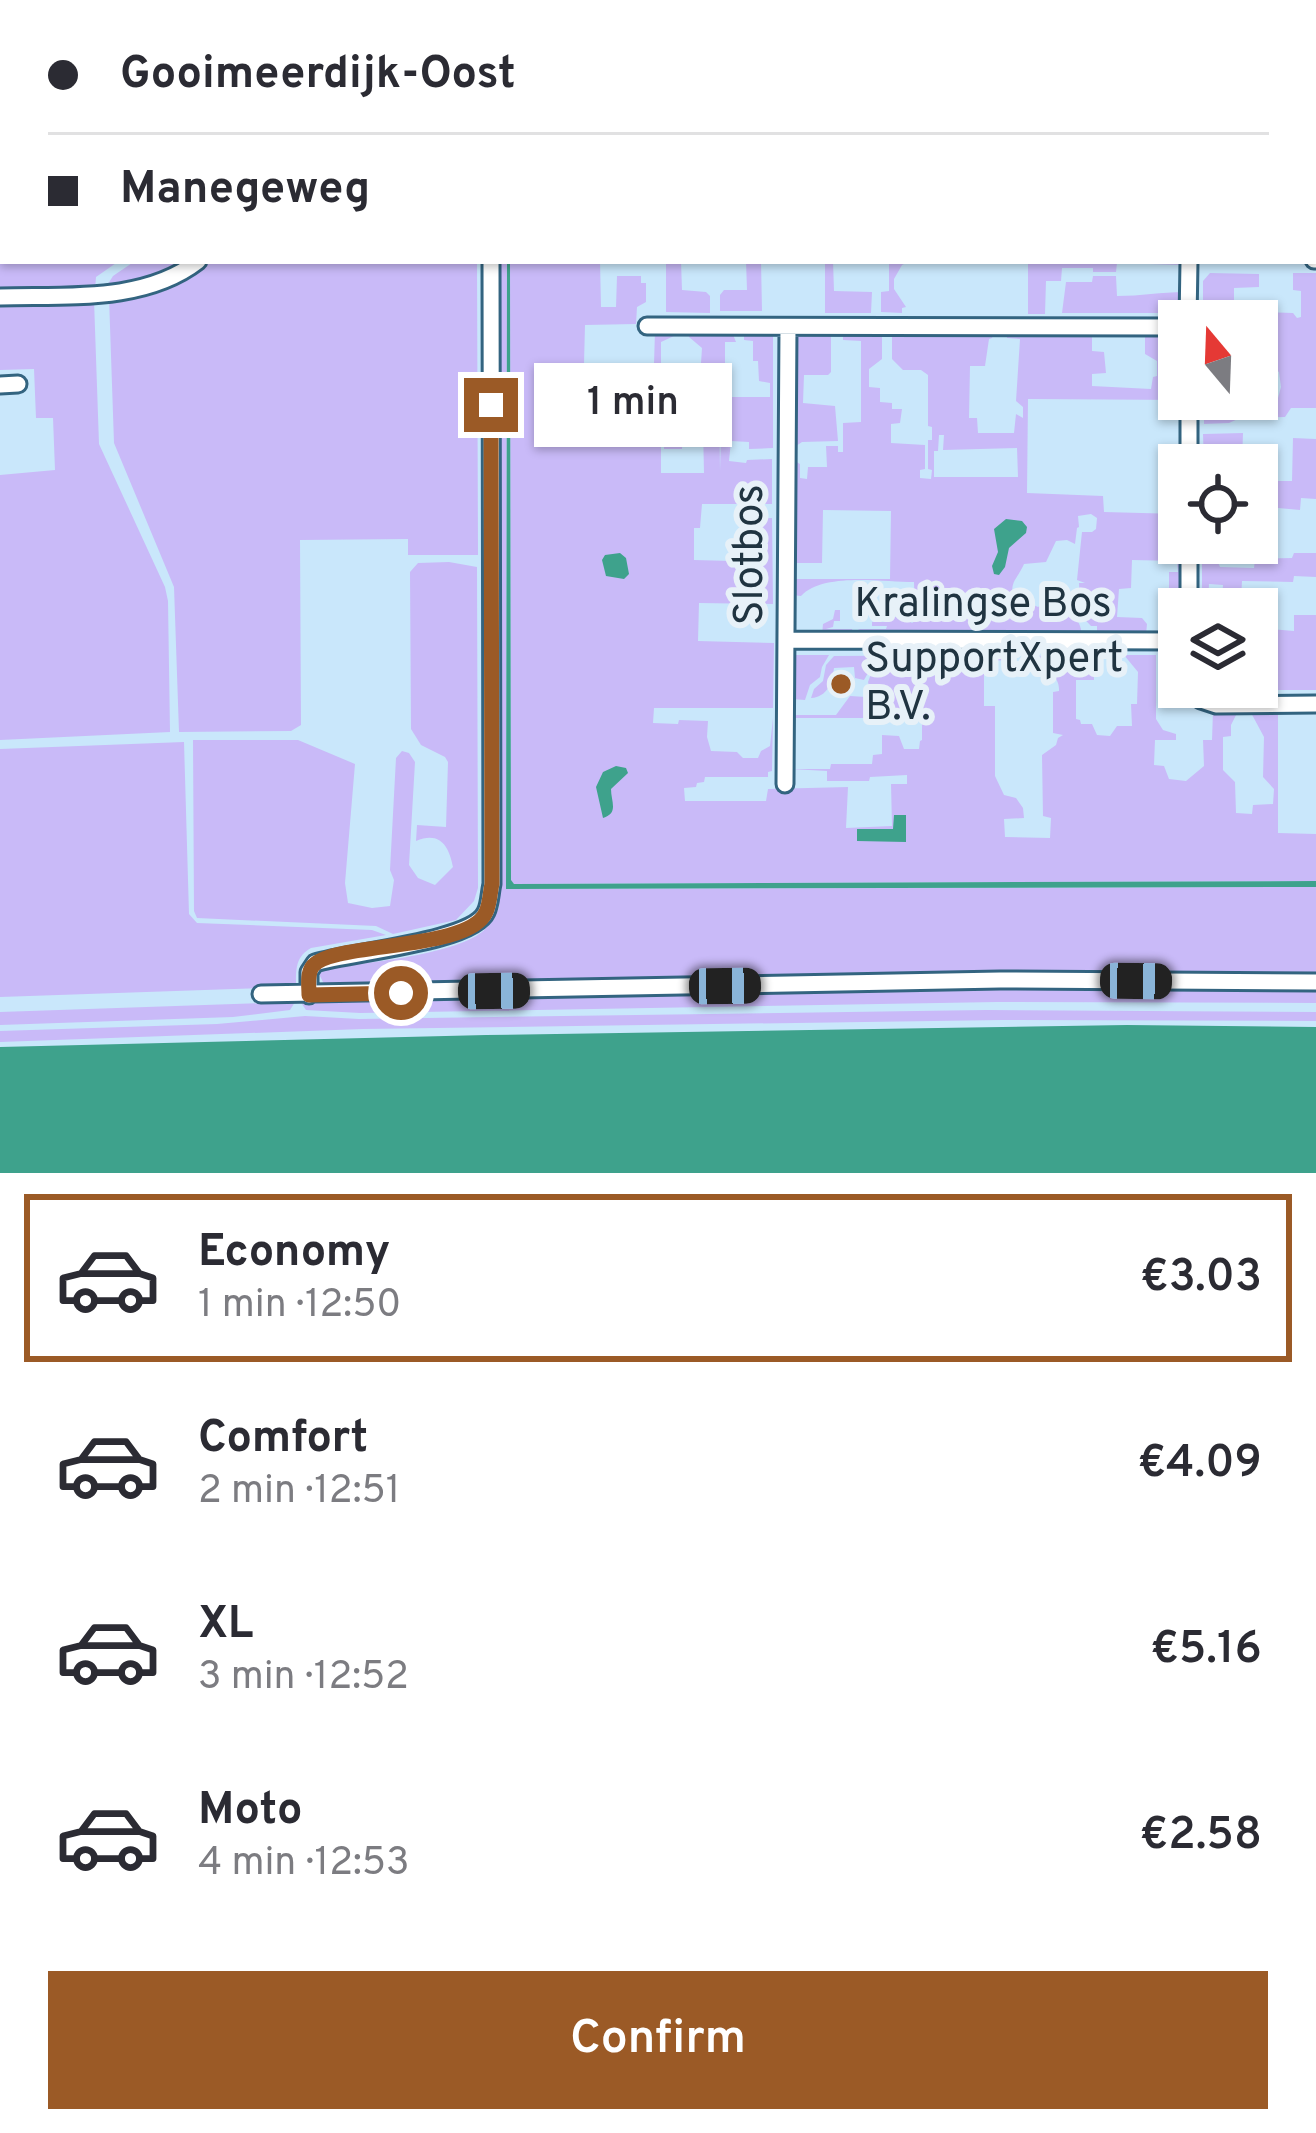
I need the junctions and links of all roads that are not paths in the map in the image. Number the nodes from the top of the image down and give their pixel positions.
1 (192, 264) edge
2 (491, 264) edge
3 (1189, 264) edge
4 (0, 297) edge
5 (1188, 300) edge
6 (647, 326) dead end
7 (788, 327) junction
8 (1158, 327) edge
9 (18, 384) dead end
10 (0, 385) edge
11 (787, 640) junction
12 (1158, 641) edge
13 (1278, 704) edge
14 (1316, 704) edge
15 (785, 784) dead end
16 (1316, 982) edge
17 (261, 994) dead end
18 (309, 995) junction

1 - 4 street
2 - 18 street
3 - 5 street
6 - 7 street
7 - 8 street
7 - 11 street, Slotbos
9 - 10 street
11 - 12 street, Kralingse Bos
11 - 15 street, Slotbos
13 - 14 street
16 - 18 street
17 - 18 street

